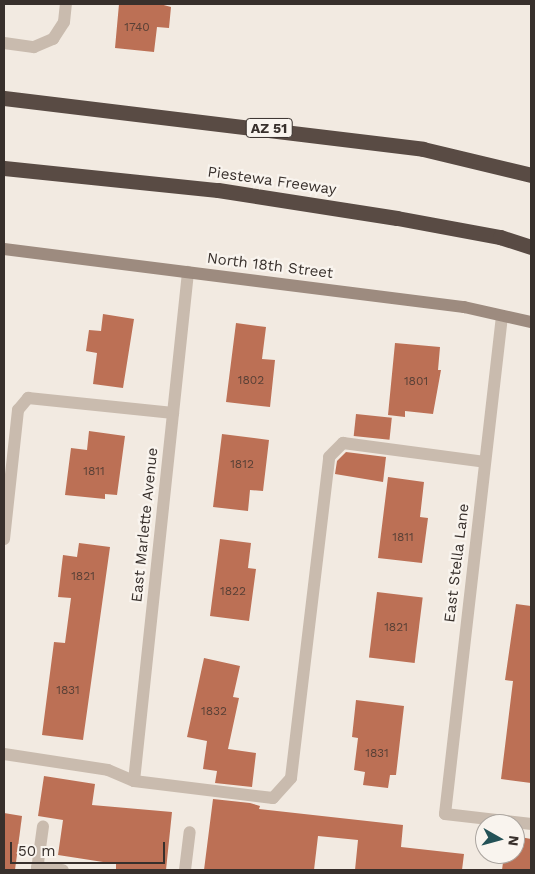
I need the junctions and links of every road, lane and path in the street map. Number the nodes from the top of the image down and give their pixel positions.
1 (66, 4) edge
2 (4, 43) edge
3 (4, 98) edge
4 (4, 168) edge
5 (531, 175) edge
6 (531, 247) edge
7 (4, 249) edge
8 (188, 272) junction
9 (502, 316) junction
10 (531, 322) edge
11 (173, 413) junction
12 (486, 462) junction
13 (4, 539) edge
14 (4, 754) edge
15 (134, 781) junction
16 (531, 824) edge
17 (43, 826) dead end
18 (190, 832) dead end
19 (37, 868) edge
20 (63, 870) edge
21 (185, 870) edge

1 - 2 street
3 - 5 highway, AZ 51
4 - 6 highway, Piestewa Freeway
7 - 8 street, North 18th Street
8 - 9 street, North 18th Street
8 - 11 street, East Marlette Avenue
9 - 10 street, North 18th Street
9 - 12 street, East Stella Lane
11 - 13 street
11 - 15 street, East Marlette Avenue
12 - 15 street
12 - 16 street, East Stella Lane
14 - 15 street
17 - 19 street
18 - 21 street
19 - 20 street

